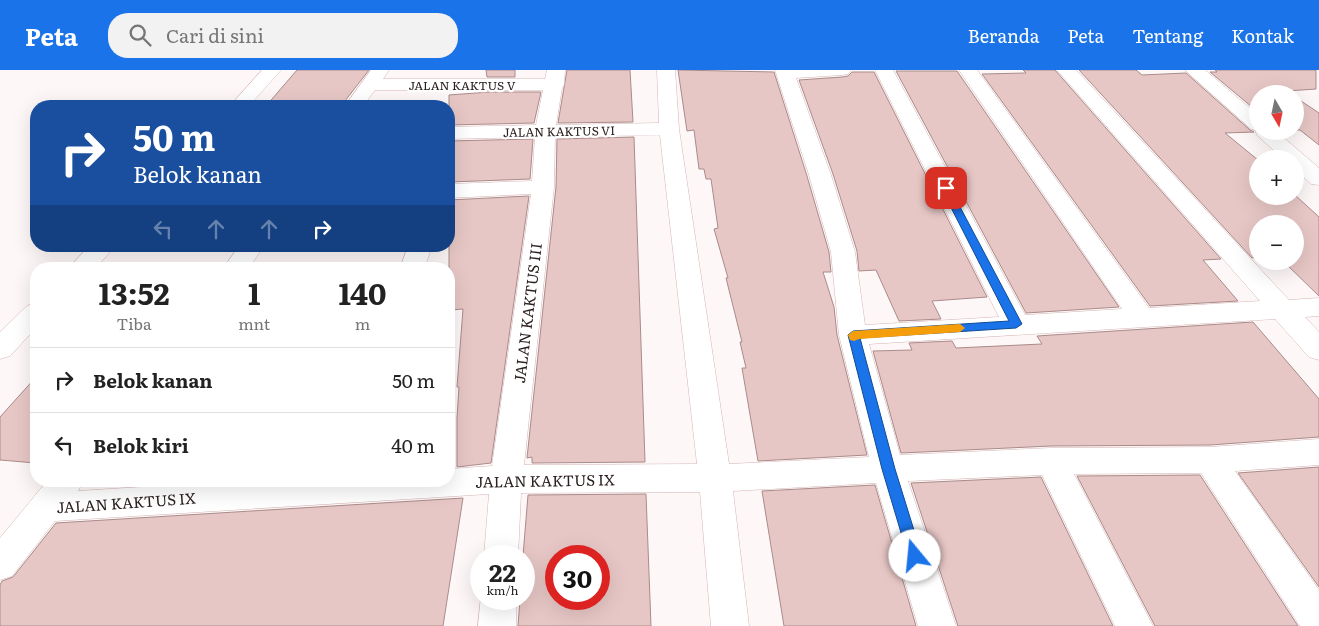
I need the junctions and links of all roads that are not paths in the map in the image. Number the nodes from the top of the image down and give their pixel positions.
1 (272, 70) edge
2 (666, 70) edge
3 (842, 70) edge
4 (884, 70) edge
5 (968, 70) edge
6 (1066, 70) edge
7 (1194, 70) edge
8 (784, 71) edge
9 (375, 77) edge
10 (472, 77) edge
11 (555, 77) edge
12 (244, 100) edge
13 (358, 100) edge
14 (1249, 118) edge
15 (669, 129) junction
16 (545, 131) junction
17 (455, 132) edge
18 (1274, 140) edge
19 (1319, 179) edge
20 (544, 187) junction
21 (455, 191) edge
22 (97, 252) edge
23 (87, 262) edge
24 (1319, 307) edge
25 (1283, 310) junction
26 (30, 318) edge
27 (1142, 318) junction
28 (1016, 324) junction
29 (853, 335) junction
30 (0, 349) edge
31 (1319, 350) edge
32 (1319, 452) edge
33 (1210, 460) junction
34 (1051, 461) junction
35 (888, 469) junction
36 (715, 478) junction
37 (506, 479) junction
38 (455, 482) edge
39 (62, 487) edge
40 (375, 487) edge
41 (46, 507) junction
42 (502, 545) edge
43 (0, 564) edge
44 (498, 610) edge
45 (1319, 622) edge
46 (497, 626) edge
47 (730, 626) edge
48 (937, 626) edge
49 (1134, 626) edge

1 - 12 street
2 - 15 street
3 - 8 street
4 - 28 street
5 - 27 street
6 - 25 street
7 - 14 street
8 - 29 street
9 - 10 street, JALAN KAKTUS V
9 - 13 street
10 - 11 street, JALAN KAKTUS V
11 - 16 street, JALAN KAKTUS III
15 - 16 street, JALAN KAKTUS VI
15 - 36 street
16 - 17 street, JALAN KAKTUS VI
16 - 20 street, JALAN KAKTUS III
18 - 19 street
20 - 21 street
20 - 37 street, JALAN KAKTUS III
22 - 23 street
24 - 25 street
25 - 27 street
25 - 31 street
26 - 30 street
27 - 28 street
28 - 29 street
29 - 35 street
32 - 33 street, JALAN KAKTUS IX
33 - 34 street, JALAN KAKTUS IX
33 - 45 street
34 - 35 street, JALAN KAKTUS IX
34 - 49 street
35 - 36 street, JALAN KAKTUS IX
35 - 48 street
36 - 37 street, JALAN KAKTUS IX
36 - 47 street
37 - 38 street, JALAN KAKTUS IX
37 - 42 street, JALAN KAKTUS III
39 - 41 street
40 - 41 street, JALAN KAKTUS IX
41 - 43 street
44 - 46 street

